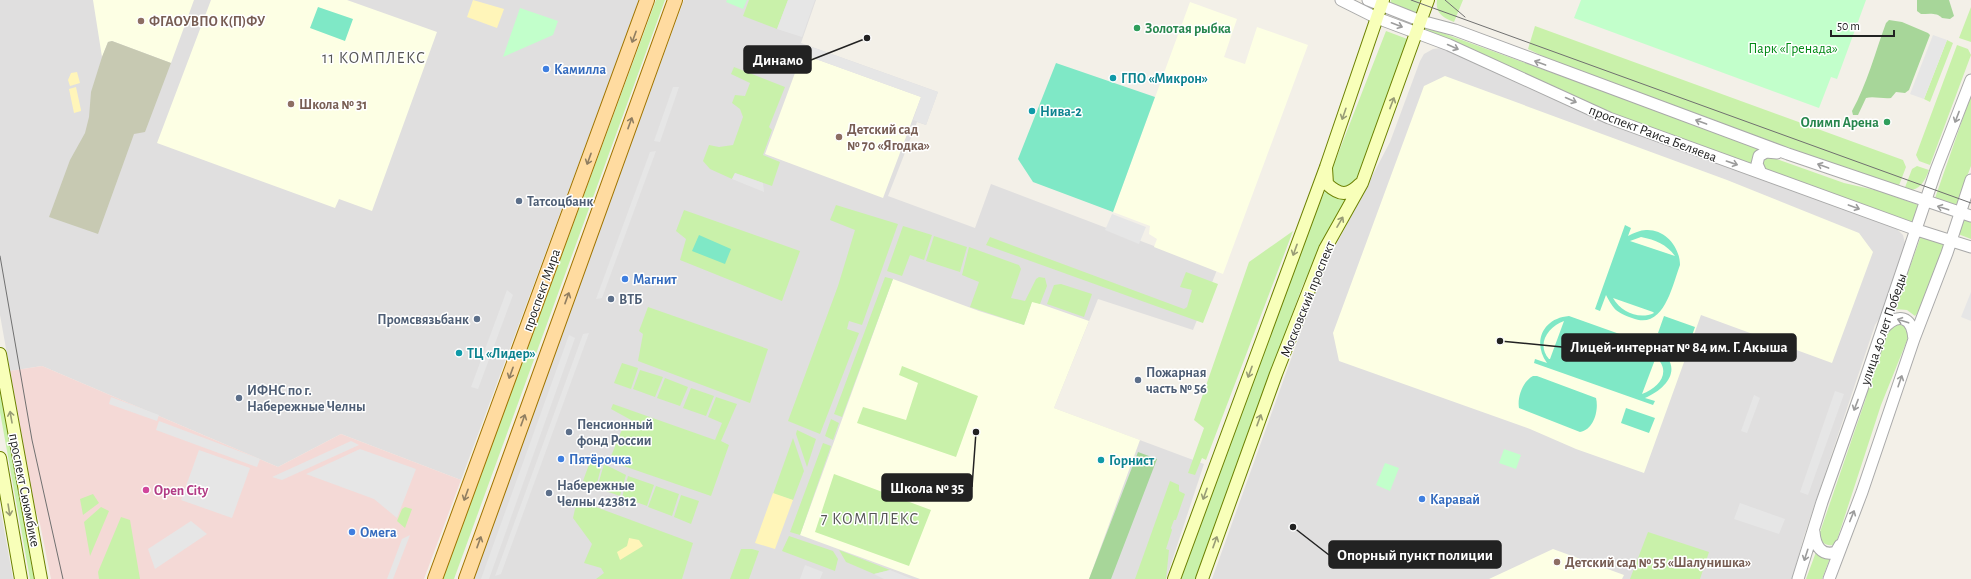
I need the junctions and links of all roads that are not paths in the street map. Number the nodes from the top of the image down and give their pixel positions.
1 (647, 0) edge
2 (675, 0) edge
3 (1342, 0) edge
4 (1368, 0) edge
5 (1428, 0) edge
6 (1382, 3) edge
7 (1377, 18) junction
8 (1420, 21) junction
9 (1417, 33) junction
10 (1971, 80) edge
11 (1788, 154) junction
12 (1326, 167) junction
13 (1761, 173) junction
14 (1971, 180) edge
15 (1362, 183) junction
16 (1926, 202) junction
17 (1960, 213) junction
18 (1971, 216) edge
19 (1917, 230) junction
20 (1951, 240) junction
21 (1971, 247) edge
22 (1882, 329) junction
23 (1914, 339) junction
24 (0, 354) edge
25 (0, 458) edge
26 (1814, 532) junction
27 (1842, 540) junction
28 (21, 579) edge
29 (41, 579) edge
30 (435, 579) edge
31 (466, 579) edge
32 (1174, 579) edge
33 (1202, 579) edge
34 (1798, 579) edge
35 (1829, 579) edge

1 -> 30 main road, проспект Мира
31 -> 2 main road, проспект Мира
3 - 7 street, проспект Раиса Беляева
4 - 6 street, проспект Раиса Беляева
5 - 8 main road, Московский проспект
6 - 7 main road, Московский проспект
6 - 8 street, проспект Раиса Беляева
7 -> 9 street, проспект Раиса Беляева
7 -> 12 main road, Московский проспект
8 - 9 main road, Московский проспект
11 -> 8 street, проспект Раиса Беляева
9 -> 13 street, проспект Раиса Беляева
15 -> 9 main road, Московский проспект
10 -> 16 street, улица 40 лет Победы
11 - 13 street
16 -> 11 street, проспект Раиса Беляева
12 - 15 main road
12 -> 32 main road, Московский проспект
13 -> 19 street, проспект Раиса Беляева
14 - 17 street
33 -> 15 main road, Московский проспект
17 -> 16 street, проспект Раиса Беляева
16 - 19 street, улица 40 лет Победы
17 - 18 street, проспект Раиса Беляева
17 - 20 street
19 - 20 street, проспект Раиса Беляева
19 - 22 street, улица 40 лет Победы
20 - 21 street, проспект Раиса Беляева
20 - 23 street
23 -> 22 street
22 -> 26 street, улица 40 лет Победы
27 -> 23 street
29 -> 24 main road, проспект Сююмбике
25 -> 28 main road, проспект Сююмбике
26 - 27 street
26 -> 34 street, улица 40 лет Победы
27 - 35 street

